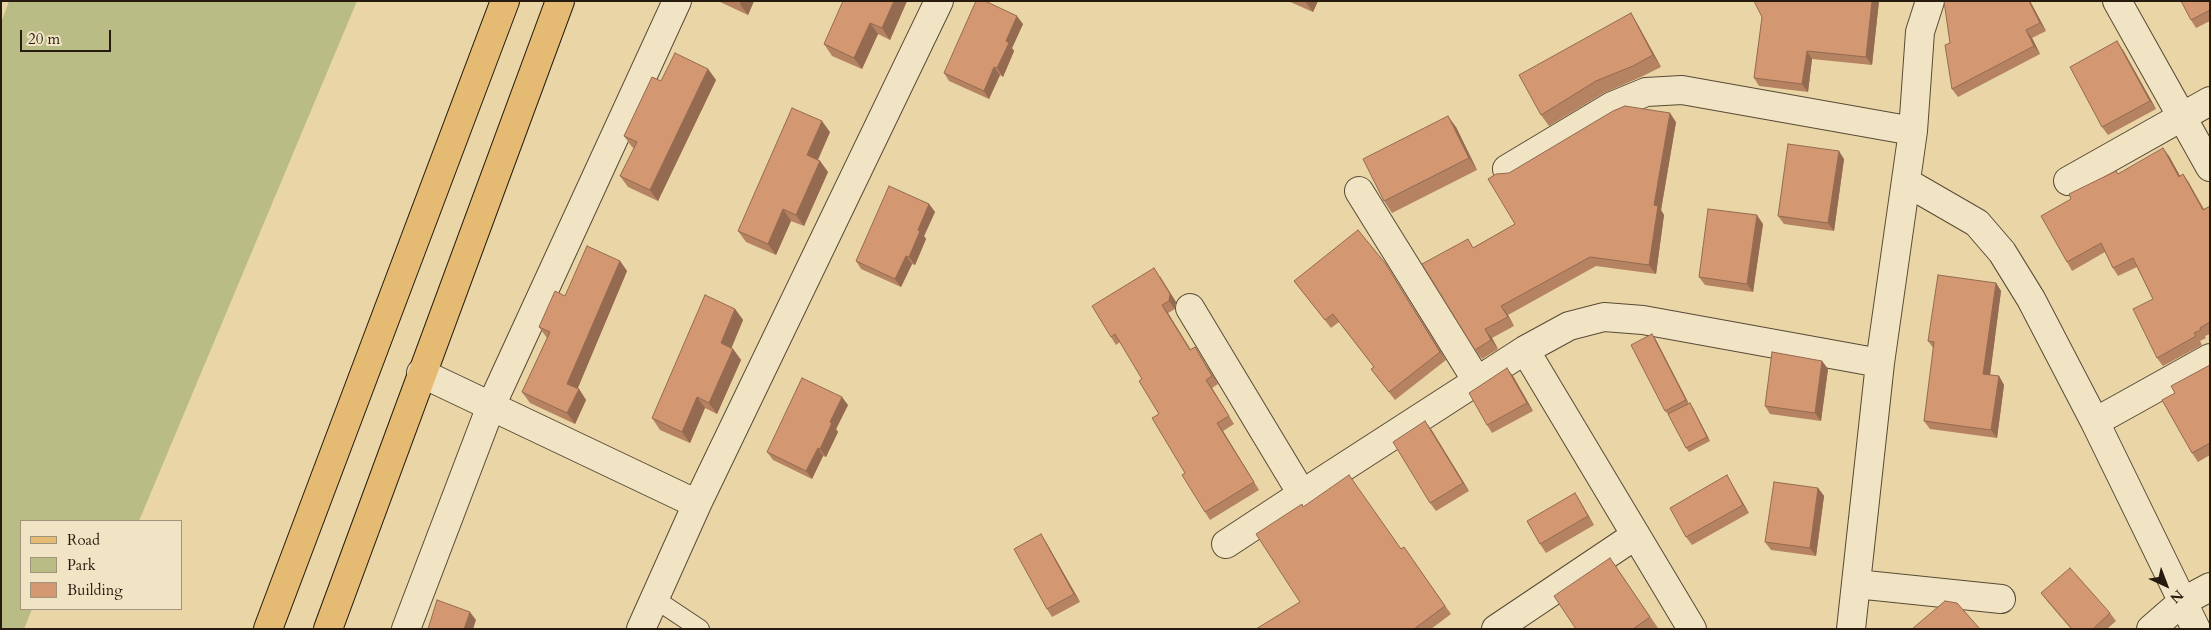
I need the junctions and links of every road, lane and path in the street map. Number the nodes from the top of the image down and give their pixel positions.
1 (505, 1) edge
2 (560, 1) edge
3 (677, 1) edge
4 (939, 1) edge
5 (1930, 1) edge
6 (2117, 1) edge
7 (2210, 101) edge
8 (2182, 116) junction
9 (1913, 131) junction
10 (2210, 167) edge
11 (1507, 169) dead end
12 (2068, 181) dead end
13 (1906, 182) junction
14 (1359, 190) dead end
15 (1190, 308) dead end
16 (1526, 350) junction
17 (2210, 358) edge
18 (1880, 364) junction
19 (421, 373) junction
20 (1477, 381) junction
21 (491, 406) junction
22 (2095, 422) junction
23 (1302, 494) junction
24 (697, 504) junction
25 (1636, 535) junction
26 (1226, 544) dead end
27 (1856, 584) junction
28 (2210, 587) edge
29 (655, 599) junction
30 (2001, 599) dead end
31 (2182, 602) junction
32 (268, 629) edge
33 (328, 629) edge
34 (406, 629) edge
35 (641, 629) edge
36 (700, 629) edge
37 (1496, 629) edge
38 (1692, 629) edge
39 (1851, 629) edge
40 (2151, 629) edge
41 (2196, 629) edge

1 - 32 main road
2 - 19 main road
3 - 21 street
4 - 24 street
5 - 9 street
6 - 8 street
7 - 8 street
8 - 10 street
8 - 12 street
9 - 11 street
9 - 13 street
13 - 18 street
13 - 22 street
14 - 20 street
15 - 23 street
16 - 18 street
16 - 20 street
16 - 25 street
17 - 22 street
18 - 27 street
19 - 21 street
19 - 33 main road
20 - 23 street
21 - 24 street
21 - 34 street
22 - 31 street
23 - 26 street
24 - 29 street
25 - 37 street
25 - 38 street
27 - 30 street
27 - 39 street
28 - 31 street
29 - 35 street
29 - 36 lane
31 - 40 street
31 - 41 street

